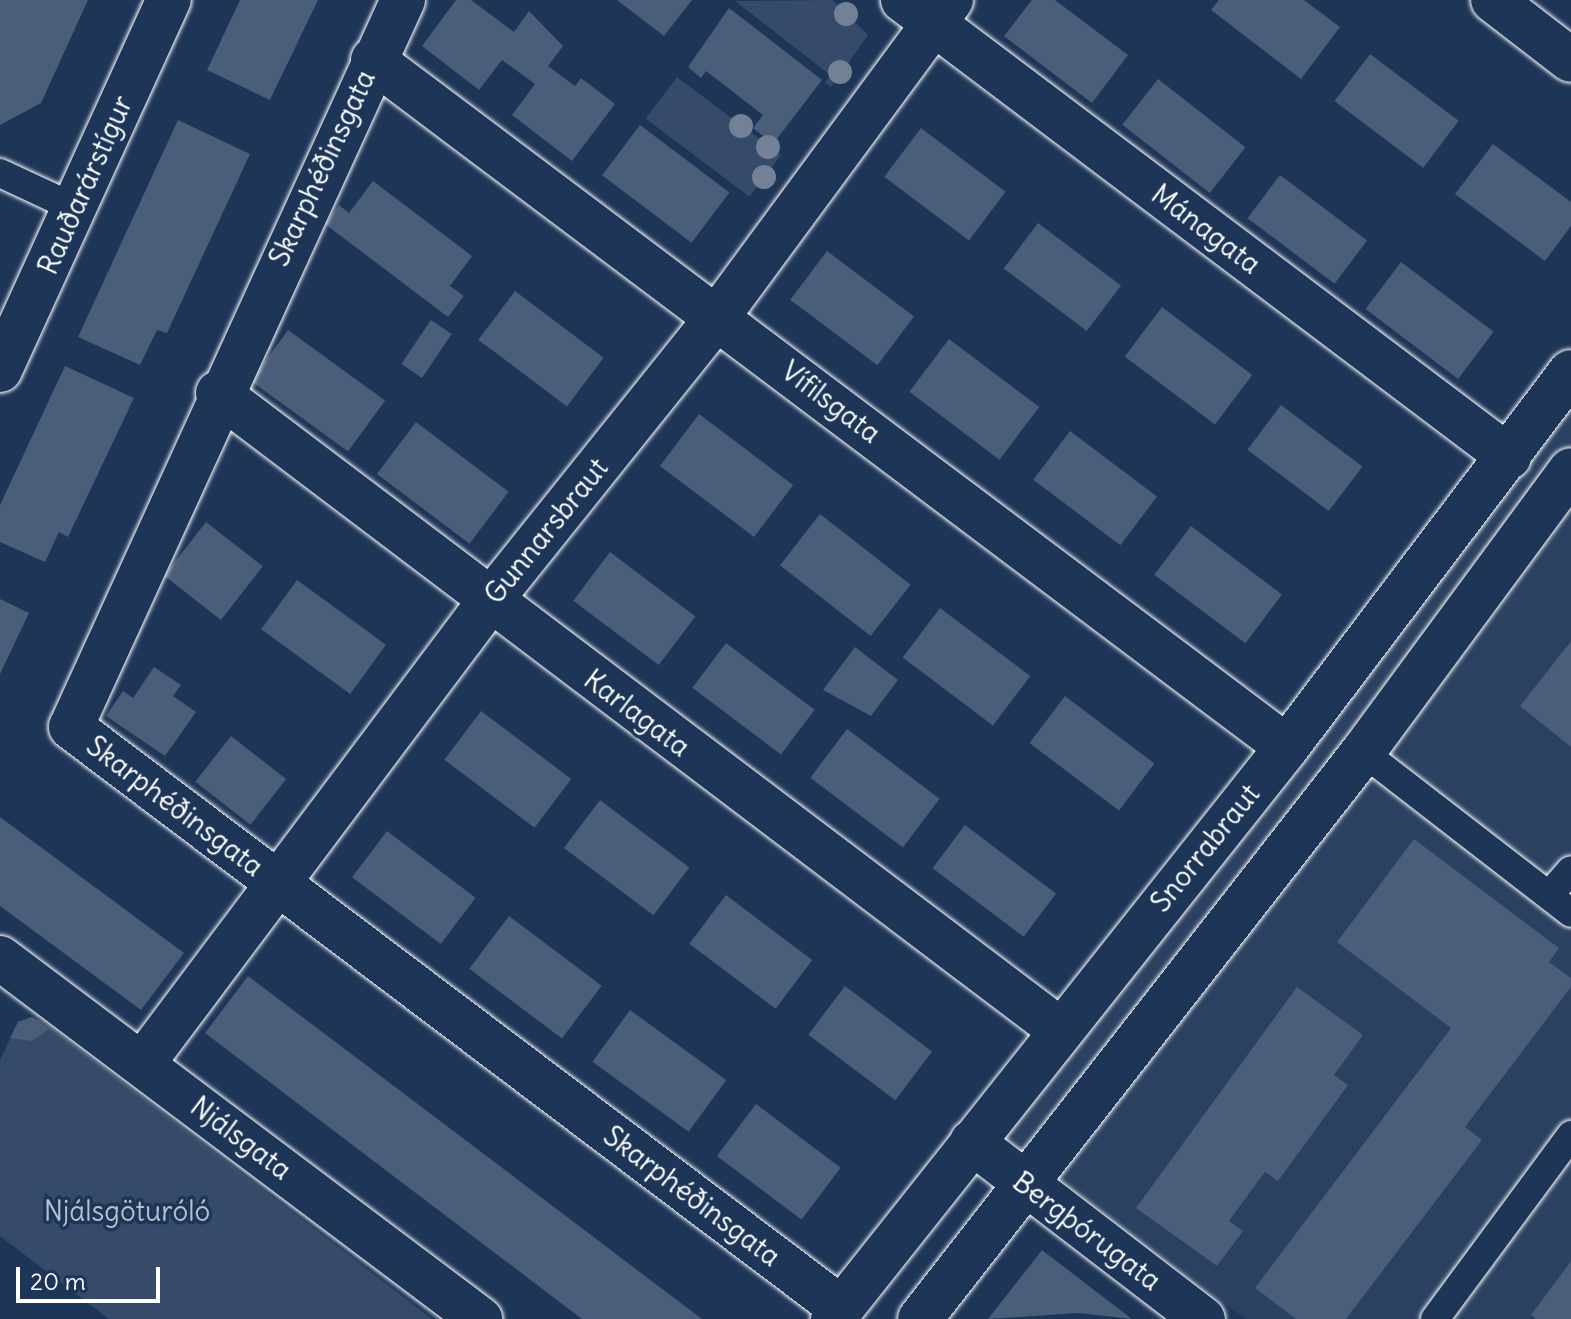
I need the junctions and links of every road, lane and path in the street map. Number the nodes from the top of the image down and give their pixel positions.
1 (169, 0) edge
2 (403, 0) edge
3 (1493, 0) edge
4 (929, 8) edge
5 (373, 60) junction
6 (1571, 60) edge
7 (0, 173) edge
8 (75, 208) junction
9 (718, 316) junction
10 (0, 370) edge
11 (1571, 372) edge
12 (218, 393) junction
13 (1509, 457) junction
14 (1571, 470) edge
15 (489, 602) junction
16 (1287, 747) junction
17 (1363, 752) junction
18 (1571, 870) edge
19 (276, 883) junction
20 (1561, 903) edge
21 (0, 958) edge
22 (1059, 1029) junction
23 (143, 1063) junction
24 (1571, 1135) edge
25 (972, 1142) junction
26 (1022, 1181) junction
27 (837, 1314) edge
28 (480, 1319) edge
29 (920, 1319) edge
30 (1203, 1319) edge
31 (1435, 1319) edge

1 - 8 street, Rauðarárstígur
2 - 5 street, Skarphéðinsgata
3 - 6 street
4 - 9 street, Gunnarsbraut
4 - 13 street, Mánagata
5 - 9 street, Vífilsgata
5 - 12 street, Skarphéðinsgata
7 - 8 lane
8 - 10 street, Rauðarárstígur
9 - 15 street, Gunnarsbraut
9 - 16 street, Vífilsgata
11 - 13 street, Snorrabraut
12 - 15 street, Karlagata
12 - 19 street, Skarphéðinsgata
13 - 16 street, Snorrabraut
14 - 17 street
15 - 19 street, Gunnarsbraut
15 - 22 street, Karlagata
16 - 22 street, Snorrabraut
17 - 20 lane
17 - 26 street
18 - 20 lane
19 - 23 street, Gunnarsbraut
19 - 27 street, Skarphéðinsgata
21 - 23 street, Njálsgata
22 - 25 street, Snorrabraut
23 - 28 street, Njálsgata
24 - 31 lane
25 - 26 street, Bergþórugata
25 - 27 street, Snorrabraut
26 - 29 street
26 - 30 street, Bergþórugata

